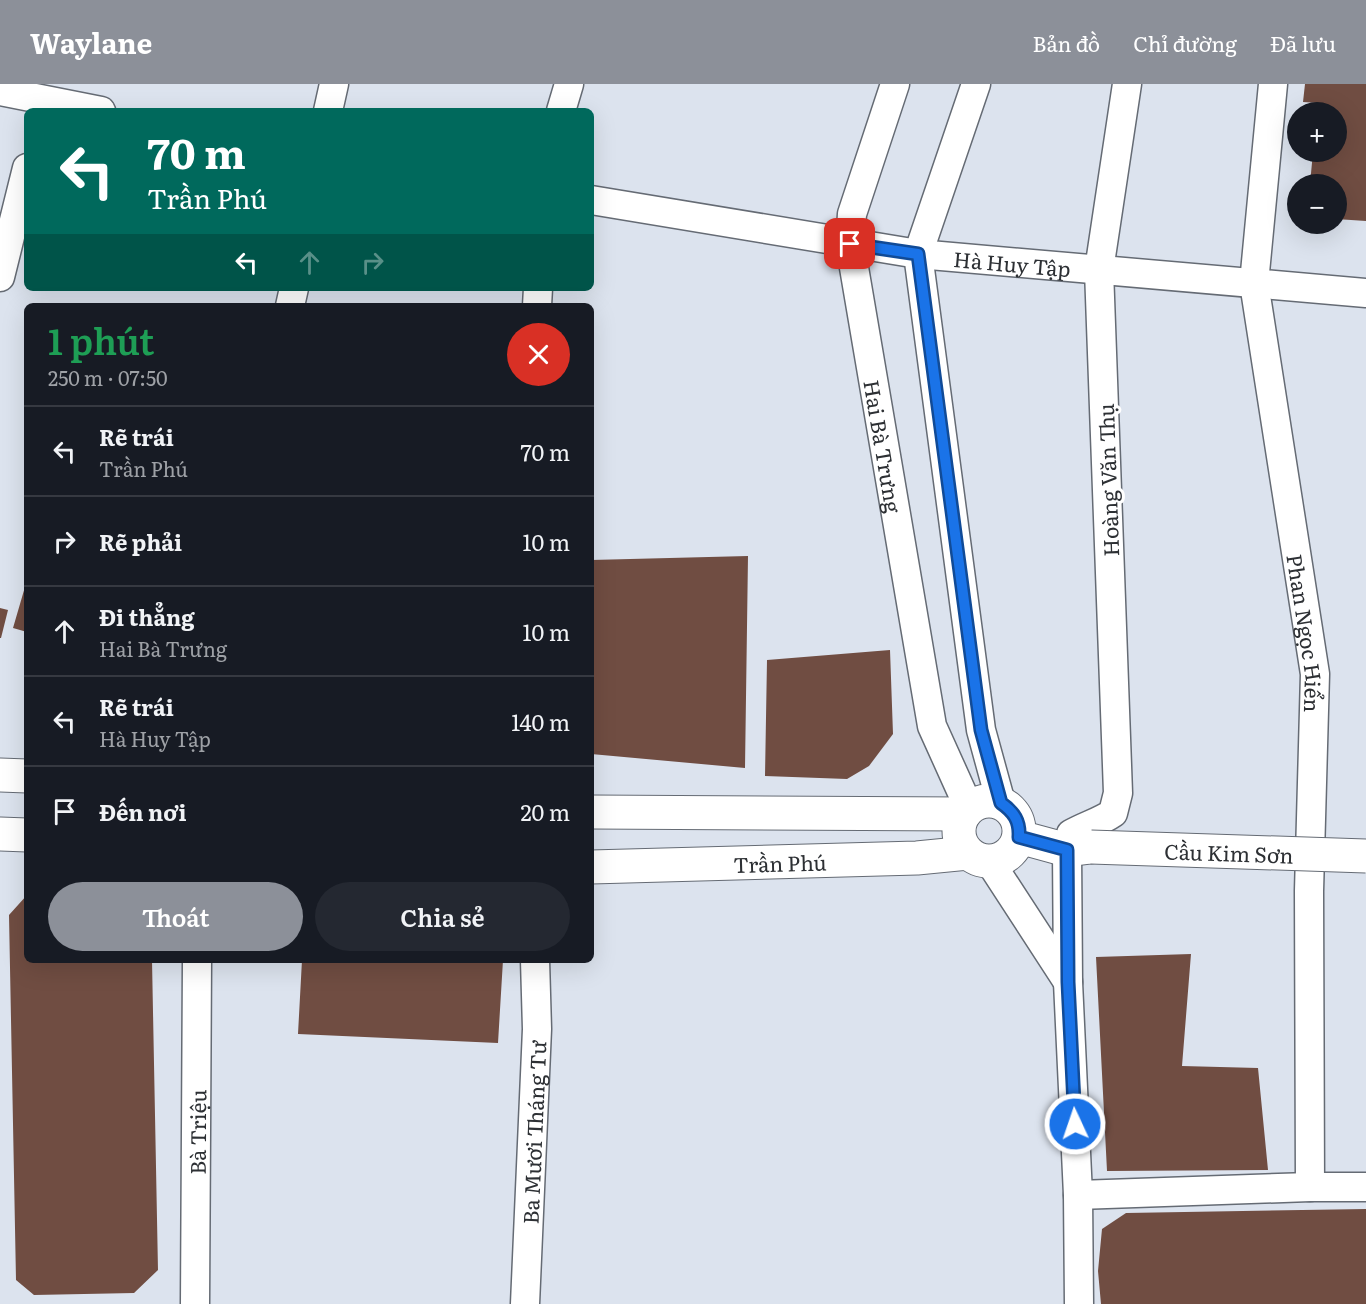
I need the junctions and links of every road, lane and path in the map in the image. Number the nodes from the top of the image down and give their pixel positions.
1 (334, 84) edge
2 (569, 84) edge
3 (895, 84) edge
4 (976, 84) edge
5 (1127, 84) edge
6 (1273, 84) edge
7 (0, 91) edge
8 (44, 98) edge
9 (88, 108) edge
10 (329, 108) edge
11 (562, 108) edge
12 (24, 180) edge
13 (594, 201) edge
14 (850, 244) junction
15 (918, 254) junction
16 (1100, 270) junction
17 (0, 277) edge
18 (1254, 283) junction
19 (1366, 293) edge
20 (0, 775) edge
21 (24, 777) edge
22 (1001, 803) junction
23 (966, 811) junction
24 (594, 812) edge
25 (0, 834) edge
26 (24, 835) edge
27 (1019, 837) junction
28 (1079, 849) junction
29 (1366, 856) edge
30 (979, 858) junction
31 (594, 867) edge
32 (197, 963) edge
33 (535, 963) edge
34 (1068, 982) junction
35 (1310, 1187) junction
36 (1366, 1187) edge
37 (1078, 1196) junction
38 (195, 1304) edge
39 (525, 1304) edge
40 (1079, 1304) edge

1 - 10 street
2 - 11 street
3 - 14 street, Hai Bà Trưng
4 - 15 street
5 - 16 street, Hoàng Văn Thụ
6 - 18 street, Phan Ngọc Hiển
7 - 8 street
8 - 9 street
12 - 17 street
13 - 14 street, Hà Huy Tập
14 - 15 street, Hà Huy Tập
14 - 23 street, Hai Bà Trưng
15 - 16 street, Hà Huy Tập
15 - 22 street
16 - 18 street, Hà Huy Tập
16 - 28 street, Hoàng Văn Thụ
18 - 19 street, Hà Huy Tập
18 - 35 street, Phan Ngọc Hiển
20 - 21 main road
22 - 23 main road
22 - 27 main road
23 - 24 main road
23 - 30 main road
25 - 26 main road
27 - 28 main road
27 - 30 main road
28 - 29 main road, Cầu Kim Sơn, bridge
28 - 34 street
30 - 31 main road, Trần Phú
30 - 34 street
32 - 38 street, Bà Triệu
33 - 39 street, Ba Mươi Tháng Tư
34 - 37 street
35 - 36 street
35 - 37 street
37 - 40 street

